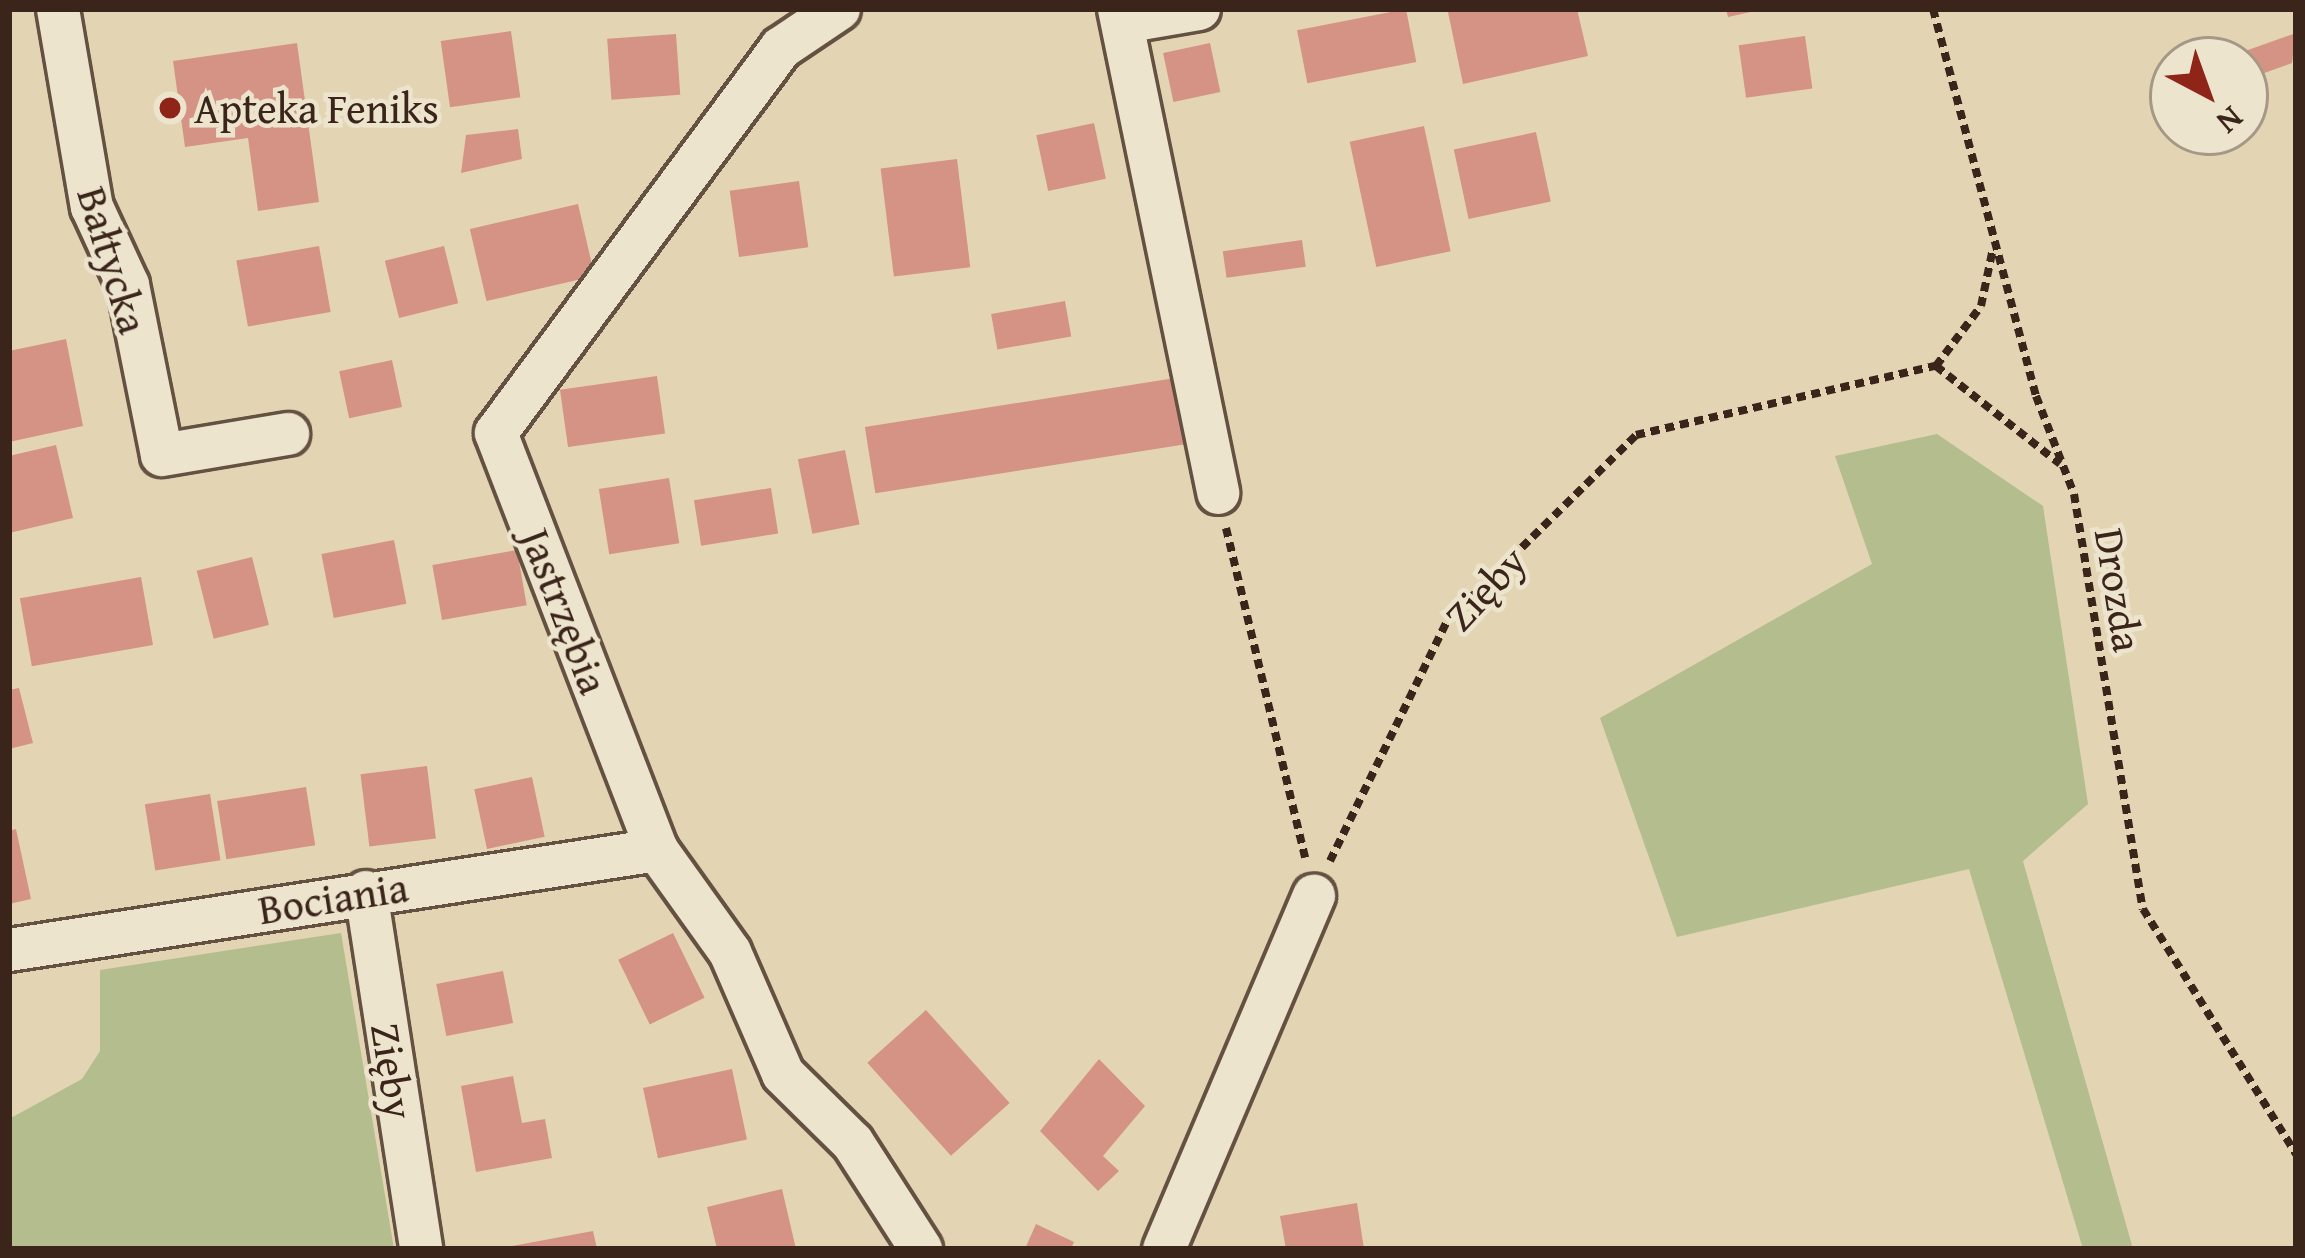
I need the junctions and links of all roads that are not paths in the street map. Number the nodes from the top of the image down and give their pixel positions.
1 (58, 9) edge
2 (839, 9) edge
3 (1198, 9) edge
4 (1124, 15) edge
5 (288, 434) dead end
6 (1218, 494) road end
7 (657, 850) junction
8 (366, 892) junction
9 (1314, 895) road end
10 (9, 950) edge
11 (421, 1249) edge
12 (921, 1249) edge
13 (1164, 1249) edge

1 - 5 street, Bałtycka
2 - 7 street, Jastrzębia
3 - 4 street
4 - 6 street
7 - 8 street, Bociania
7 - 12 street, Jastrzębia
8 - 10 street, Bociania
8 - 11 street, Zięby
9 - 13 street

